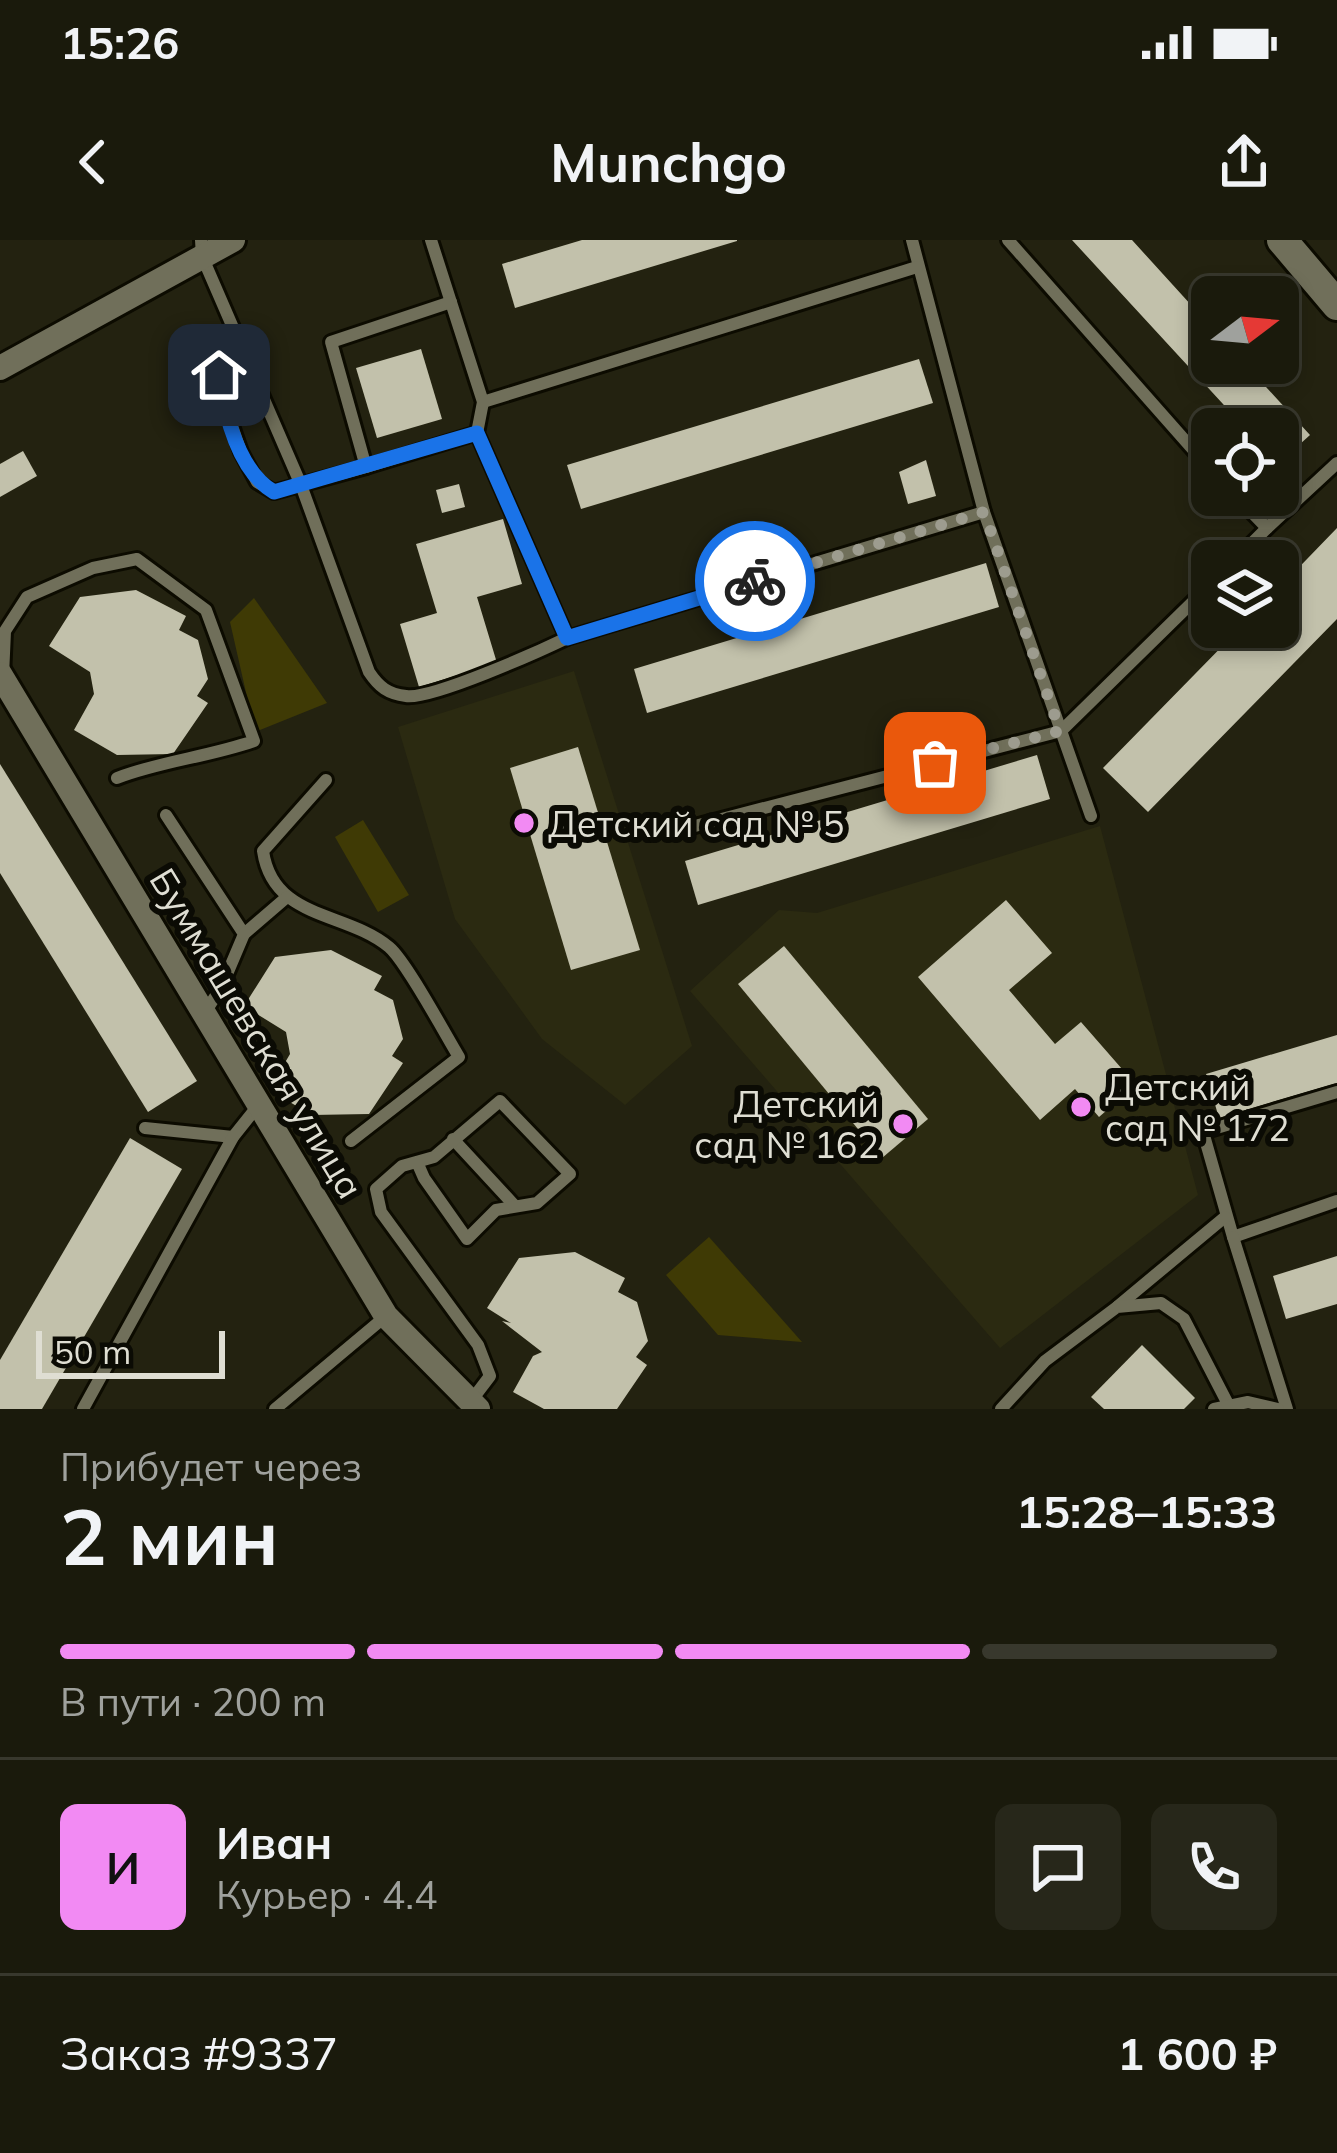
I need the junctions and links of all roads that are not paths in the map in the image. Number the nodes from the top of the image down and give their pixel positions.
1 (233, 240) edge
2 (431, 240) edge
3 (912, 240) edge
4 (1008, 240) edge
5 (1282, 240) edge
6 (201, 248) edge
7 (917, 267) junction
8 (451, 302) junction
9 (1337, 305) edge
10 (232, 328) junction
11 (0, 368) edge
12 (483, 402) junction
13 (477, 433) junction
14 (1191, 447) edge
15 (1337, 463) edge
16 (366, 466) junction
17 (301, 485) junction
18 (984, 512) junction
19 (1255, 516) edge
20 (1267, 528) junction
21 (1255, 540) edge
22 (1191, 603) edge
23 (567, 638) junction
24 (1, 678) edge
25 (1060, 731) junction
26 (116, 778) dead end
27 (326, 780) dead end
28 (166, 814) dead end
29 (1091, 816) dead end
30 (691, 826) dead end
31 (287, 897) junction
32 (244, 934) junction
33 (203, 1016) junction
34 (1337, 1092) edge
35 (257, 1106) junction
36 (145, 1128) dead end
37 (233, 1137) junction
38 (453, 1139) junction
39 (351, 1142) dead end
40 (417, 1162) junction
41 (1337, 1201) edge
42 (515, 1206) junction
43 (1225, 1216) junction
44 (1233, 1238) junction
45 (1117, 1307) junction
46 (386, 1316) junction
47 (474, 1405) edge
48 (1222, 1407) edge
49 (82, 1409) edge
50 (275, 1409) edge
51 (1001, 1409) edge
52 (1283, 1409) edge

1 - 6 street
2 - 8 lane
3 - 7 lane
4 - 14 lane
5 - 9 street
6 - 10 lane
6 - 11 street
7 - 12 lane
7 - 18 lane
8 - 12 lane
8 - 16 lane
10 - 17 lane
10 - 17 lane
12 - 13 lane
13 - 16 lane
13 - 23 lane
15 - 20 lane
16 - 17 lane
17 - 23 lane
18 - 23 lane
18 - 25 lane
19 - 20 lane
20 - 21 lane
22 - 25 lane
24 - 26 lane
24 - 33 street, Буммашевская улица
25 - 29 lane
25 - 30 lane
27 - 31 lane
28 - 32 lane
31 - 32 lane
31 - 39 lane
32 - 33 lane
33 - 35 street, Буммашевская улица
34 - 43 lane
35 - 37 lane
35 - 46 street, Буммашевская улица
36 - 37 lane
37 - 49 lane
38 - 40 lane
38 - 42 lane
38 - 42 lane
40 - 42 lane
40 - 47 lane
41 - 44 lane
43 - 44 lane
43 - 45 lane
44 - 52 lane
45 - 48 lane
45 - 51 lane
46 - 47 street, Буммашевская улица
46 - 50 lane
48 - 52 lane

